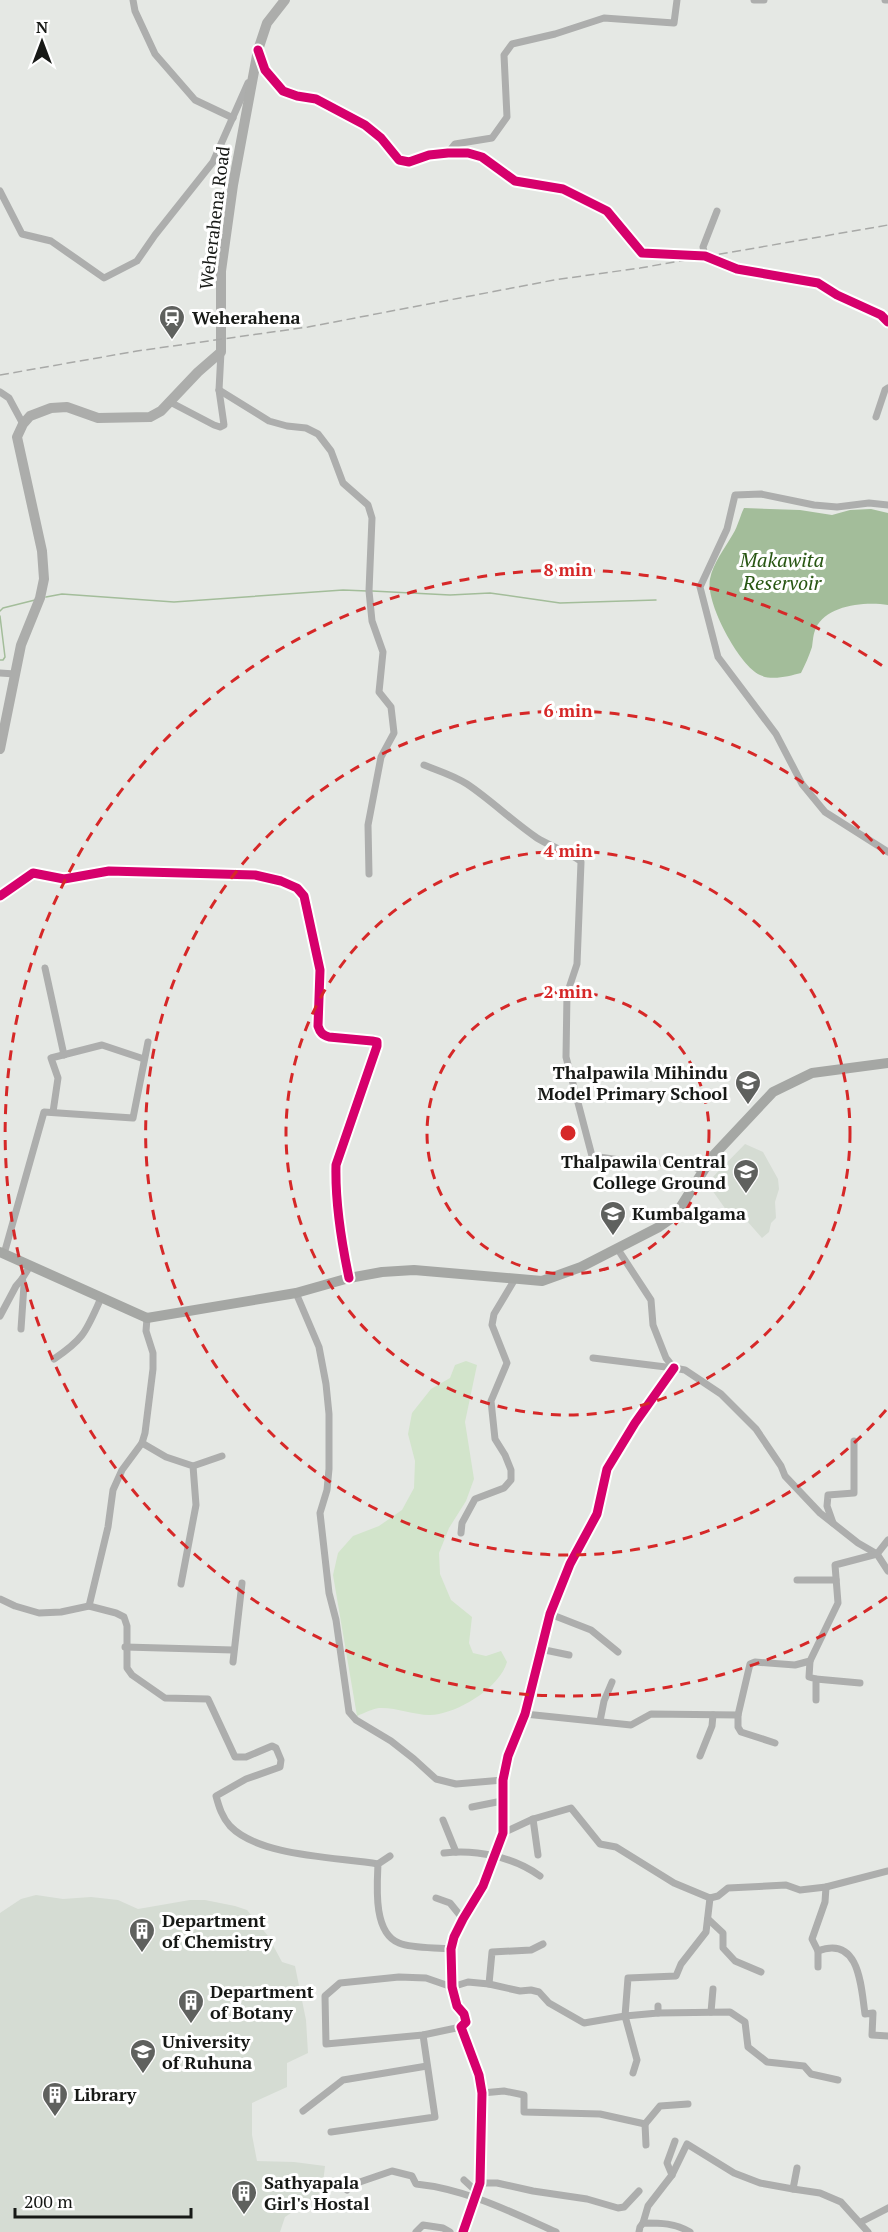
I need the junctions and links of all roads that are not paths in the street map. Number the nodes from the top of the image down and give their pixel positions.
1 (133, 0) edge
2 (285, 0) edge
3 (677, 0) edge
4 (754, 0) edge
5 (764, 0) edge
6 (258, 50) junction
7 (256, 64) junction
8 (233, 118) junction
9 (448, 153) junction
10 (0, 191) edge
11 (717, 211) dead end
12 (705, 256) junction
13 (888, 322) edge
14 (221, 352) junction
15 (888, 388) edge
16 (219, 390) junction
17 (0, 392) edge
18 (170, 402) junction
19 (876, 417) dead end
20 (23, 424) junction
21 (888, 505) edge
22 (0, 673) edge
23 (15, 674) junction
24 (0, 749) edge
25 (424, 765) dead end
26 (888, 852) edge
27 (369, 874) dead end
28 (0, 896) edge
29 (45, 968) dead end
30 (148, 1042) dead end
31 (64, 1055) junction
32 (144, 1059) junction
33 (888, 1063) edge
34 (53, 1112) junction
35 (703, 1171) junction
36 (616, 1248) junction
37 (2, 1253) edge
38 (30, 1266) junction
39 (349, 1278) junction
40 (22, 1279) junction
41 (515, 1280) junction
42 (297, 1293) junction
43 (101, 1298) junction
44 (0, 1316) edge
45 (147, 1318) junction
46 (21, 1329) dead end
47 (593, 1358) dead end
48 (54, 1359) dead end
49 (674, 1368) junction
50 (854, 1441) dead end
51 (142, 1443) junction
52 (222, 1456) dead end
53 (193, 1466) junction
54 (833, 1523) junction
55 (461, 1533) dead end
56 (888, 1540) edge
57 (878, 1554) junction
58 (888, 1571) edge
59 (797, 1580) dead end
60 (836, 1580) junction
61 (242, 1583) dead end
62 (181, 1584) dead end
63 (0, 1599) edge
64 (89, 1605) junction
65 (550, 1614) junction
66 (126, 1647) junction
67 (540, 1649) junction
68 (233, 1650) junction
69 (618, 1652) dead end
70 (569, 1655) dead end
71 (810, 1661) junction
72 (233, 1662) dead end
73 (816, 1679) junction
74 (612, 1682) dead end
75 (860, 1683) dead end
76 (816, 1700) dead end
77 (525, 1714) junction
78 (713, 1715) junction
79 (738, 1715) junction
80 (600, 1721) junction
81 (775, 1743) dead end
82 (700, 1756) dead end
83 (503, 1780) junction
84 (502, 1801) junction
85 (472, 1807) dead end
86 (443, 1820) dead end
87 (533, 1820) junction
88 (503, 1833) junction
89 (456, 1852) junction
90 (444, 1853) dead end
91 (538, 1855) dead end
92 (390, 1856) dead end
93 (496, 1857) junction
94 (378, 1864) junction
95 (888, 1871) edge
96 (540, 1876) dead end
97 (826, 1887) junction
98 (436, 1898) dead end
99 (710, 1898) junction
100 (463, 1919) junction
101 (708, 1919) junction
102 (543, 1944) dead end
103 (451, 1949) junction
104 (818, 1950) junction
105 (818, 1967) dead end
106 (762, 1972) dead end
107 (489, 1984) junction
108 (452, 1987) junction
109 (713, 1989) dead end
110 (711, 2012) junction
111 (625, 2016) junction
112 (461, 2027) junction
113 (423, 2035) junction
114 (888, 2036) edge
115 (427, 2066) junction
116 (633, 2073) dead end
117 (838, 2080) dead end
118 (482, 2092) junction
119 (688, 2104) dead end
120 (303, 2111) dead end
121 (645, 2124) junction
122 (331, 2132) dead end
123 (675, 2141) dead end
124 (646, 2145) dead end
125 (797, 2168) dead end
126 (672, 2175) junction
127 (464, 2181) dead end
128 (480, 2183) junction
129 (793, 2189) junction
130 (347, 2190) dead end
131 (639, 2191) dead end
132 (477, 2195) junction
133 (888, 2208) edge
134 (861, 2222) junction
135 (644, 2223) junction
136 (416, 2232) edge
137 (450, 2232) edge
138 (463, 2232) edge
139 (556, 2232) edge
140 (639, 2232) edge
141 (690, 2232) edge
142 (868, 2232) edge

1 - 8 street
2 - 6 main road, Weherahena Road
3 - 9 street
4 - 5 street
6 - 7 main road, Weherahena Road
6 - 9 street
7 - 8 street
7 - 14 main road, Weherahena Road
8 - 10 street
9 - 12 street
11 - 12 street
12 - 13 street
14 - 16 street
14 - 18 main road
15 - 19 street
16 - 18 street
16 - 27 street
17 - 20 street
18 - 20 main road
20 - 23 main road
21 - 26 street
22 - 23 street
23 - 24 main road
25 - 35 street
28 - 39 street
29 - 31 street
30 - 32 street
31 - 32 street
31 - 34 street
32 - 34 street
33 - 35 main road
34 - 37 street
35 - 36 main road
36 - 41 main road
36 - 49 street
37 - 38 main road
38 - 40 street
38 - 43 main road
39 - 41 main road
39 - 42 main road
40 - 44 street
40 - 46 street
41 - 55 street
42 - 45 main road
42 - 83 street
43 - 45 main road
43 - 48 street
45 - 51 street
47 - 49 street
49 - 54 street
49 - 65 street
50 - 54 street
51 - 53 street
51 - 64 street
52 - 53 street
53 - 62 street
54 - 57 street
56 - 57 street
57 - 58 street
57 - 60 street
59 - 60 street
60 - 71 street
61 - 68 street
63 - 64 street
64 - 66 street
65 - 67 street
65 - 69 street
66 - 68 street
66 - 94 street
67 - 70 street
67 - 77 street
68 - 72 street
71 - 73 street
71 - 79 street
73 - 75 street
73 - 76 street
74 - 80 street
77 - 80 street
77 - 83 street
78 - 79 street
78 - 80 street
78 - 82 street
79 - 81 street
83 - 84 street
84 - 85 street
84 - 88 street
86 - 89 street
87 - 88 street
87 - 91 street
87 - 99 street
88 - 93 street
89 - 90 street
89 - 93 street
92 - 94 street
93 - 96 street
93 - 100 street
94 - 103 street
95 - 97 street
97 - 99 street
97 - 104 street
98 - 100 street
99 - 101 street
100 - 103 street
101 - 106 street
101 - 111 street
102 - 107 street
103 - 108 street
104 - 105 street
104 - 114 street
107 - 108 street
107 - 111 street
108 - 112 street
108 - 113 street
109 - 110 street
110 - 111 street
110 - 117 street
111 - 116 street
112 - 113 street
112 - 118 street
113 - 115 street
115 - 120 street
115 - 122 street
118 - 121 street
118 - 128 street
119 - 121 street
121 - 124 street
123 - 126 street
125 - 129 street
126 - 129 street
126 - 135 street
127 - 132 street
128 - 131 street
128 - 132 street
129 - 134 street
130 - 132 street
132 - 138 street
132 - 139 street
133 - 134 street
134 - 142 street
135 - 140 street
135 - 141 street
136 - 137 street

